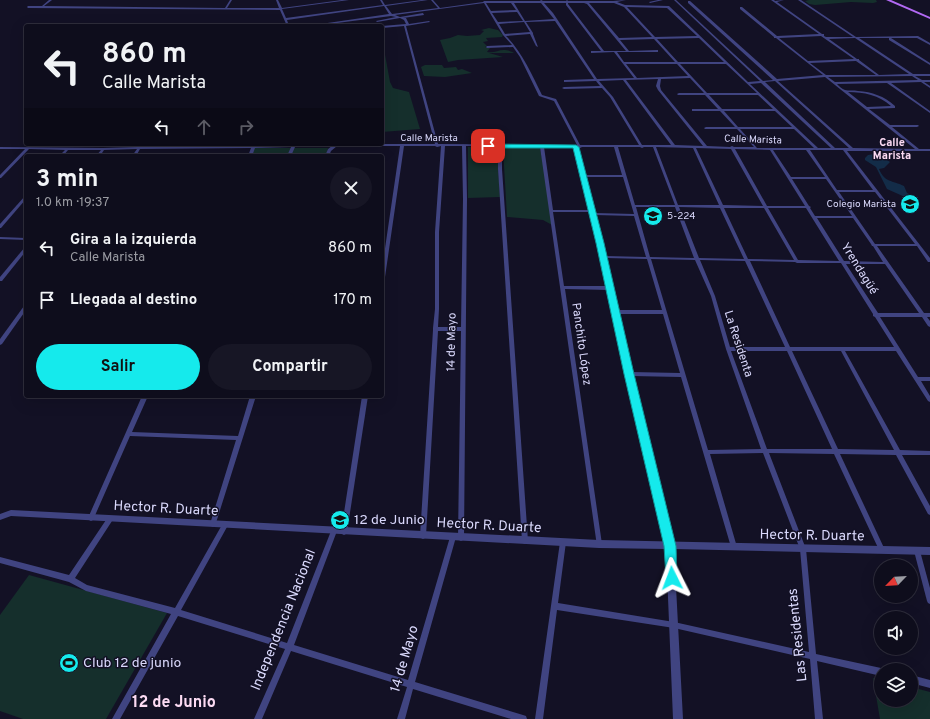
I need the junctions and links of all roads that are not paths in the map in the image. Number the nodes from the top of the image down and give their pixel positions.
1 (51, 0) edge
2 (231, 0) edge
3 (277, 0) edge
4 (348, 0) edge
5 (380, 0) edge
6 (427, 0) edge
7 (432, 0) edge
8 (625, 0) edge
9 (662, 0) edge
10 (675, 0) edge
11 (784, 0) edge
12 (799, 0) edge
13 (888, 0) edge
14 (487, 1) edge
15 (534, 1) edge
16 (541, 1) junction
17 (567, 1) junction
18 (576, 1) edge
19 (773, 1) edge
20 (512, 2) junction
21 (584, 2) junction
22 (613, 2) junction
23 (650, 2) dead end
24 (689, 2) dead end
25 (43, 6) junction
26 (385, 6) junction
27 (625, 6) junction
28 (28, 7) dead end
29 (225, 8) junction
30 (439, 8) junction
31 (741, 8) dead end
32 (280, 9) junction
33 (518, 11) junction
34 (338, 12) junction
35 (490, 12) junction
36 (426, 13) dead end
37 (391, 15) junction
38 (375, 17) junction
39 (399, 17) junction
40 (930, 18) edge
41 (285, 19) junction
42 (555, 20) junction
43 (343, 21) junction
44 (377, 21) junction
45 (429, 22) dead end
46 (525, 22) junction
47 (497, 23) junction
48 (287, 24) edge
49 (322, 24) edge
50 (379, 24) edge
51 (406, 25) junction
52 (384, 27) edge
53 (531, 33) junction
54 (504, 35) junction
55 (823, 35) junction
56 (700, 37) junction
57 (775, 37) junction
58 (856, 37) junction
59 (654, 38) junction
60 (826, 38) junction
61 (889, 38) junction
62 (618, 39) junction
63 (930, 44) edge
64 (514, 46) junction
65 (538, 46) dead end
66 (487, 47) dead end
67 (711, 48) junction
68 (725, 48) junction
69 (628, 51) junction
70 (657, 51) dead end
71 (592, 52) dead end
72 (603, 52) junction
73 (615, 52) junction
74 (858, 60) junction
75 (808, 62) junction
76 (624, 63) junction
77 (677, 63) junction
78 (727, 63) junction
79 (930, 64) edge
80 (879, 75) junction
81 (912, 75) junction
82 (930, 75) edge
83 (824, 76) junction
84 (690, 77) junction
85 (660, 78) junction
86 (624, 79) junction
87 (636, 79) junction
88 (596, 80) junction
89 (565, 81) dead end
90 (778, 81) junction
91 (920, 81) junction
92 (930, 81) edge
93 (762, 82) junction
94 (888, 82) junction
95 (748, 83) junction
96 (835, 83) junction
97 (602, 87) junction
98 (930, 87) edge
99 (564, 88) dead end
100 (845, 91) junction
101 (679, 94) dead end
102 (706, 94) junction
103 (758, 94) junction
104 (868, 108) junction
105 (693, 110) dead end
106 (776, 110) junction
107 (929, 110) edge
108 (722, 111) junction
109 (890, 126) junction
110 (917, 126) dead end
111 (706, 128) dead end
112 (737, 128) junction
113 (794, 128) junction
114 (181, 146) edge
115 (221, 146) edge
116 (254, 146) edge
117 (296, 146) edge
118 (334, 146) edge
119 (384, 146) edge
120 (402, 146) junction
121 (440, 146) junction
122 (464, 146) junction
123 (500, 146) junction
124 (542, 146) junction
125 (654, 146) junction
126 (674, 146) junction
127 (578, 147) junction
128 (616, 147) junction
129 (642, 147) junction
130 (694, 147) junction
131 (706, 147) junction
132 (732, 147) junction
133 (0, 148) edge
134 (28, 148) junction
135 (756, 148) junction
136 (67, 149) junction
137 (103, 149) junction
138 (139, 149) junction
139 (771, 149) junction
140 (807, 149) junction
141 (816, 149) junction
142 (834, 149) junction
143 (844, 149) junction
144 (852, 149) junction
145 (918, 149) junction
146 (930, 150) edge
147 (63, 154) edge
148 (99, 154) edge
149 (135, 154) edge
150 (328, 154) edge
151 (583, 176) junction
152 (624, 176) junction
153 (0, 177) edge
154 (791, 178) junction
155 (827, 178) junction
156 (837, 191) junction
157 (876, 191) junction
158 (24, 199) edge
159 (633, 206) junction
160 (678, 206) junction
161 (721, 207) junction
162 (766, 208) junction
163 (809, 208) junction
164 (551, 211) junction
165 (593, 213) junction
166 (636, 214) junction
167 (814, 217) junction
168 (855, 217) junction
169 (0, 227) edge
170 (0, 238) edge
171 (24, 239) edge
172 (873, 245) junction
173 (918, 245) junction
174 (24, 250) edge
175 (604, 257) junction
176 (650, 258) junction
177 (697, 259) junction
178 (747, 260) junction
179 (930, 261) edge
180 (797, 262) junction
181 (842, 263) junction
182 (886, 263) junction
183 (384, 270) edge
184 (0, 280) edge
185 (562, 287) junction
186 (610, 288) junction
187 (24, 310) edge
188 (615, 312) junction
189 (665, 312) junction
190 (875, 315) junction
191 (923, 315) junction
192 (930, 315) edge
193 (930, 325) edge
194 (436, 329) junction
195 (463, 329) junction
196 (0, 343) edge
197 (728, 349) junction
198 (788, 349) junction
199 (842, 349) junction
200 (897, 349) junction
201 (629, 374) junction
202 (683, 375) junction
203 (916, 379) junction
204 (930, 379) edge
205 (144, 398) edge
206 (252, 398) edge
207 (365, 398) edge
208 (930, 400) edge
209 (128, 434) junction
210 (240, 438) junction
211 (765, 451) junction
212 (706, 452) junction
213 (835, 452) junction
214 (898, 452) junction
215 (930, 453) edge
216 (930, 512) edge
217 (0, 517) edge
218 (91, 518) junction
219 (110, 519) junction
220 (213, 524) junction
221 (225, 525) junction
222 (334, 531) junction
223 (344, 532) junction
224 (423, 536) junction
225 (457, 538) junction
226 (525, 541) junction
227 (563, 542) junction
228 (599, 544) junction
229 (670, 546) junction
230 (734, 547) junction
231 (803, 549) junction
232 (882, 550) junction
233 (918, 551) junction
234 (930, 551) edge
235 (0, 560) edge
236 (70, 579) junction
237 (930, 601) edge
238 (555, 606) junction
239 (176, 612) junction
240 (674, 625) junction
241 (289, 648) junction
242 (814, 657) junction
243 (874, 670) edge
244 (918, 681) edge
245 (930, 684) edge
246 (411, 685) junction
247 (116, 719) edge
248 (258, 719) edge
249 (401, 719) edge
250 (523, 719) edge
251 (539, 719) edge
252 (678, 719) edge
253 (819, 719) edge

1 - 25 street
2 - 29 street
3 - 32 street
4 - 32 street
5 - 26 street
6 - 26 street
7 - 30 street
8 - 22 street
9 - 23 street
10 - 68 street
11 - 19 street
12 - 58 street
13 - 40 main road
14 - 20 street
14 - 30 street
14 - 35 street
15 - 16 street
15 - 20 street
16 - 17 street
16 - 42 street
17 - 18 street
17 - 72 street
18 - 21 street
19 - 55 street
20 - 33 street
21 - 22 street
21 - 62 street
22 - 27 street
24 - 90 street
25 - 28 street
25 - 29 street
26 - 34 street
26 - 37 street
27 - 56 street
27 - 59 street
29 - 32 street
30 - 37 street
31 - 57 street
32 - 41 street
33 - 35 street
33 - 46 street
34 - 41 street
34 - 43 street
35 - 47 street
36 - 39 street
37 - 38 street
37 - 39 street
38 - 43 street
38 - 44 street
39 - 44 street
39 - 51 street
41 - 48 street
42 - 46 street
42 - 88 street
43 - 49 street
44 - 50 street
45 - 51 street
46 - 47 street
46 - 53 street
47 - 54 street
51 - 52 street
51 - 121 street
53 - 54 street
53 - 65 street
54 - 64 street
55 - 57 street
55 - 60 street
56 - 59 street
56 - 67 street
57 - 75 street
58 - 60 street
58 - 61 street
58 - 81 street
59 - 62 street
59 - 77 street
60 - 74 street
61 - 63 street
61 - 79 street
62 - 69 street
64 - 66 street
64 - 127 street
67 - 68 street
67 - 78 street
68 - 93 street
69 - 70 street
69 - 73 street
71 - 72 street
72 - 73 street
73 - 76 street
74 - 75 street
74 - 80 street
75 - 83 street
76 - 77 street
76 - 87 street
77 - 78 street
77 - 84 street
78 - 95 street
80 - 81 street
80 - 83 street
81 - 82 street
81 - 91 street
83 - 90 street
83 - 96 street
84 - 85 street
84 - 102 street
85 - 87 street
85 - 131 street
86 - 87 street
86 - 88 street
86 - 126 street
88 - 89 street
88 - 97 street
90 - 93 street
90 - 144 street
91 - 92 street
91 - 94 street
91 - 98 street
93 - 95 street
93 - 142 street
94 - 96 street
94 - 107 street
95 - 103 street
96 - 100 street
97 - 99 street
97 - 129 street
100 - 104 street
100 - 104 street
101 - 102 street
102 - 103 street
102 - 108 street
103 - 106 street
104 - 109 street
105 - 108 street
106 - 108 street
106 - 113 street
108 - 112 street
109 - 110 street
109 - 145 street
111 - 112 street
112 - 113 street
112 - 135 street
113 - 141 street
114 - 115 street, Calle Marista
114 - 138 street, Calle Marista
115 - 116 street, Calle Marista
116 - 117 street, Calle Marista
118 - 150 street
119 - 120 street, Calle Marista
120 - 121 street, Calle Marista
120 - 183 street
121 - 122 street, Calle Marista
121 - 194 street
122 - 123 street, Calle Marista
122 - 195 street, 14 de Mayo
123 - 124 street, Calle Marista
123 - 226 street
124 - 127 street, Calle Marista
124 - 164 street, Panchito López
125 - 126 street, Calle Marista
125 - 129 street, Calle Marista
125 - 160 street, La Residenta
126 - 130 street, Calle Marista
127 - 128 street, Calle Marista
127 - 151 street
128 - 129 street, Calle Marista
128 - 152 street
130 - 131 street, Calle Marista
130 - 161 street
131 - 132 street, Calle Marista
132 - 135 street, Calle Marista
132 - 162 street
133 - 134 street, Calle Marista
134 - 136 street, Calle Marista
134 - 153 street
135 - 139 street, Calle Marista
136 - 137 street, Calle Marista
136 - 147 street
137 - 138 street, Calle Marista
137 - 148 street
138 - 149 street
139 - 140 street, Calle Marista
139 - 154 street, Yrendagüé
140 - 141 street, Calle Marista
140 - 155 street
141 - 142 street, Calle Marista
142 - 143 street, Calle Marista
143 - 144 street, Calle Marista
143 - 157 street
144 - 145 street, Calle Marista
145 - 146 street, Calle Marista
151 - 152 street
151 - 165 street
152 - 159 street
154 - 155 street
154 - 163 street, Yrendagüé
155 - 156 street
156 - 157 street
156 - 168 street
157 - 173 street
158 - 169 street
159 - 160 street
159 - 166 street
160 - 161 street
160 - 177 street, La Residenta
161 - 162 street
161 - 178 street
162 - 163 street
162 - 180 street
163 - 167 street, Yrendagüé
164 - 165 street
164 - 185 street, Panchito López
165 - 166 street
165 - 175 street
166 - 176 street
167 - 168 street
167 - 181 street, Yrendagüé
168 - 172 street
170 - 171 street
172 - 173 street
172 - 182 street
173 - 179 street
174 - 184 street
175 - 176 street
175 - 186 street
176 - 177 street
176 - 189 street
177 - 178 street
177 - 197 street, La Residenta
178 - 180 street
178 - 198 street
180 - 181 street
181 - 182 street
181 - 190 street, Yrendagüé
182 - 191 street
185 - 186 street
185 - 228 street, Panchito López
186 - 188 street
187 - 196 street
188 - 189 street
188 - 201 street
189 - 202 street
190 - 191 street
190 - 200 street, Yrendagüé
191 - 192 street
191 - 193 street
194 - 195 street
194 - 224 street
195 - 225 street, 14 de Mayo
197 - 198 street
197 - 211 street, La Residenta
198 - 199 street
198 - 213 street
199 - 200 street
199 - 214 street
200 - 203 street, Yrendagüé
201 - 202 street
201 - 229 street
202 - 212 street
203 - 204 street
203 - 208 street, Yrendagüé
205 - 209 street
206 - 210 street
207 - 223 street
209 - 210 street
209 - 218 street
210 - 220 street
211 - 212 street
211 - 213 street
211 - 231 street, La Residenta
212 - 230 street
213 - 214 street
213 - 232 street
214 - 215 street
214 - 216 street
217 - 218 street, Hector R. Duarte
218 - 219 street, Hector R. Duarte
219 - 220 street, Hector R. Duarte
219 - 236 street
220 - 221 street, Hector R. Duarte
221 - 222 street, Hector R. Duarte
221 - 239 street
222 - 223 street, Hector R. Duarte
222 - 241 street, Independencia Nacional
223 - 224 street, Hector R. Duarte
224 - 225 street, Hector R. Duarte
225 - 226 street, Hector R. Duarte
225 - 246 street, 14 de Mayo
226 - 227 street, Hector R. Duarte
227 - 228 street, Hector R. Duarte
227 - 238 street
228 - 229 street, Hector R. Duarte
229 - 230 street, Hector R. Duarte
229 - 240 street
230 - 231 street, Hector R. Duarte
231 - 232 street, Hector R. Duarte
231 - 242 street, Las Residentas
232 - 233 street, Hector R. Duarte
233 - 234 street, Hector R. Duarte
233 - 237 street
235 - 236 street
236 - 239 street
238 - 240 street
238 - 251 street
239 - 241 street
239 - 247 street
240 - 242 street
240 - 252 street
241 - 246 street
241 - 248 street, Independencia Nacional
242 - 243 street
242 - 253 street, Las Residentas
244 - 245 street
246 - 249 street, 14 de Mayo
246 - 250 street

